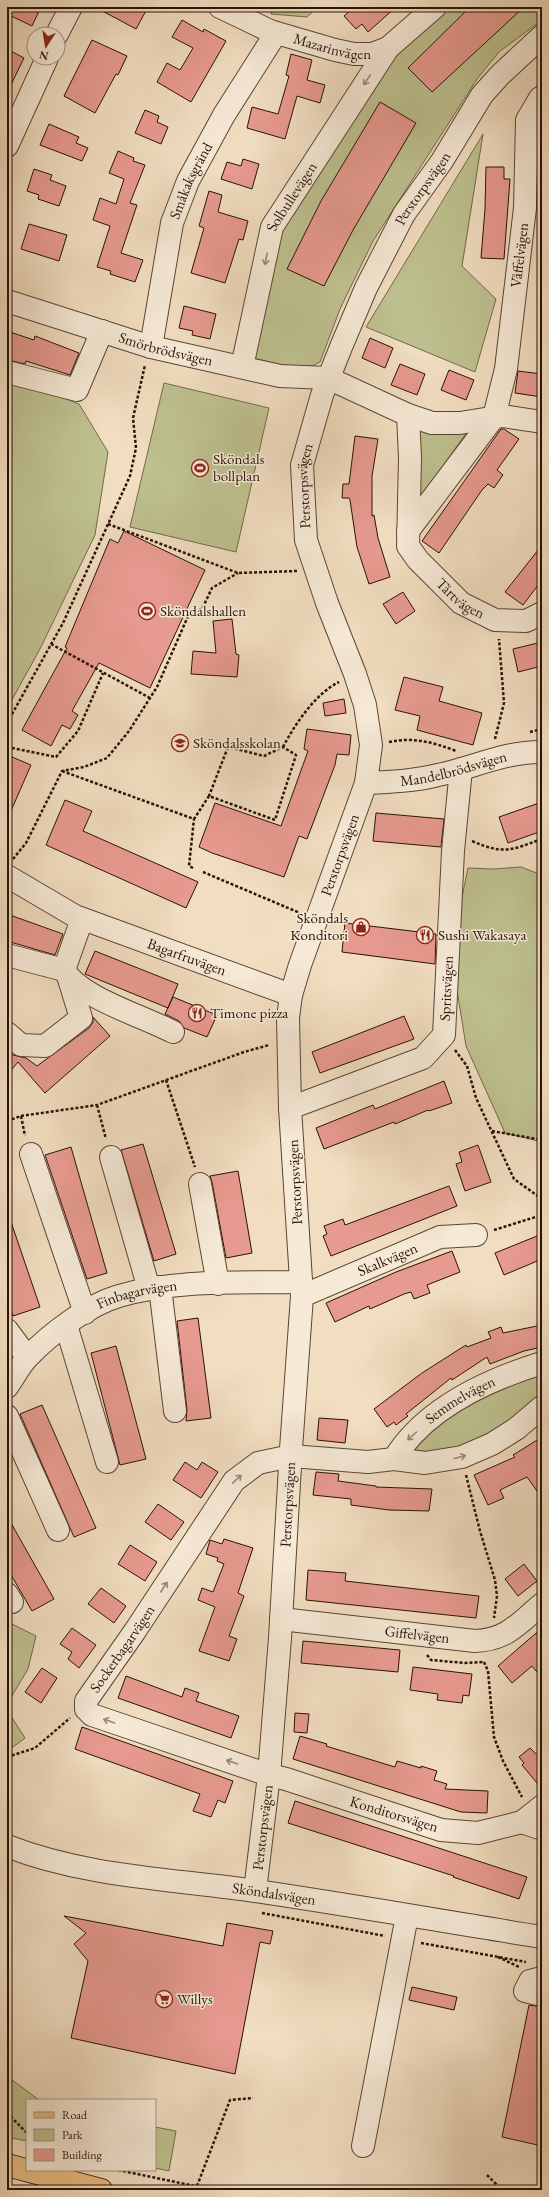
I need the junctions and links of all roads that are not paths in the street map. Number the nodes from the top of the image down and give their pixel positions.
1 (71, 7) edge
2 (220, 7) edge
3 (434, 7) edge
4 (62, 26) edge
5 (276, 33) junction
6 (542, 36) edge
7 (388, 48) junction
8 (43, 66) edge
9 (542, 97) edge
10 (7, 146) edge
11 (7, 301) edge
12 (102, 331) junction
13 (151, 347) junction
14 (242, 367) junction
15 (7, 372) edge
16 (328, 378) junction
17 (408, 415) junction
18 (494, 417) junction
19 (542, 422) edge
20 (408, 531) junction
21 (542, 613) edge
22 (542, 752) edge
23 (460, 762) junction
24 (366, 783) junction
25 (9, 869) edge
26 (82, 919) junction
27 (7, 955) edge
28 (67, 974) junction
29 (291, 995) junction
30 (173, 1032) dead end
31 (7, 1033) edge
32 (290, 1108) junction
33 (31, 1154) road end
34 (111, 1157) road end
35 (200, 1184) road end
36 (476, 1236) road end
37 (218, 1284) junction
38 (155, 1288) junction
39 (302, 1289) junction
40 (85, 1313) junction
41 (66, 1325) junction
42 (7, 1330) edge
43 (27, 1357) junction
44 (542, 1363) edge
45 (7, 1387) edge
46 (542, 1407) edge
47 (175, 1411) dead end
48 (7, 1416) edge
49 (291, 1456) junction
50 (394, 1459) junction
51 (107, 1462) dead end
52 (58, 1530) dead end
53 (542, 1604) edge
54 (281, 1619) junction
55 (268, 1775) junction
56 (542, 1806) edge
57 (532, 1826) edge
58 (7, 1846) edge
59 (255, 1901) junction
60 (407, 1916) junction
61 (542, 1937) edge
62 (535, 1970) edge
63 (542, 1995) edge
64 (363, 2146) dead end
65 (7, 2165) edge
66 (26, 2170) edge
67 (30, 2171) edge
68 (101, 2190) edge

1 - 4 street
2 - 5 street, Mazarinvägen
3 - 7 street, Mazarinvägen
5 - 7 street, Mazarinvägen
5 - 13 street, Småkaksgränd
6 - 16 street, Perstorpsvägen
7 -> 14 street, Solbullevägen
8 - 10 street
9 - 18 street, Våffelvägen
11 - 12 street, Smörbrödsvägen
12 - 13 street, Smörbrödsvägen
12 - 15 street
13 - 14 street, Smörbrödsvägen
14 - 16 street, Smörbrödsvägen
16 - 17 street
16 - 24 street, Perstorpsvägen
17 - 18 street
17 - 20 street, Tårtvägen
18 - 19 street
18 - 20 street
20 - 21 street, Tårtvägen
22 - 23 street, Mandelbrödsvägen
23 - 24 street, Mandelbrödsvägen
23 - 32 street, Spritsvägen
24 - 29 street, Perstorpsvägen
25 - 26 street, Bagarfruvägen
26 - 28 street
26 - 29 street, Bagarfruvägen
27 - 28 street
28 - 30 street
28 - 31 street
29 - 32 street, Perstorpsvägen
32 - 39 street, Perstorpsvägen
33 - 40 street
34 - 38 street
35 - 37 street
36 - 39 street, Skalkvägen
37 - 38 street, Finbagarvägen
37 - 39 street, Finbagarvägen
38 - 40 street, Finbagarvägen
38 - 47 street
39 - 49 street, Perstorpsvägen
40 - 41 street, Finbagarvägen
41 - 43 street, Finbagarvägen
41 - 51 street
42 - 43 street
43 - 45 street, Finbagarvägen
44 -> 50 street, Semmelvägen
50 -> 46 street
48 - 52 street
49 - 50 street
49 - 54 street, Perstorpsvägen
55 -> 49 street, Sockerbagarvägen
53 - 54 street, Giffelvägen
54 - 55 street, Perstorpsvägen
55 - 57 street, Konditorsvägen
55 - 59 street, Perstorpsvägen
56 - 57 street, Konditorsvägen
58 - 59 street, Sköndalsvägen
59 - 60 street, Sköndalsvägen
60 - 61 street, Sköndalsvägen
60 - 64 street
62 - 63 street
65 - 66 main road
67 - 68 main road

